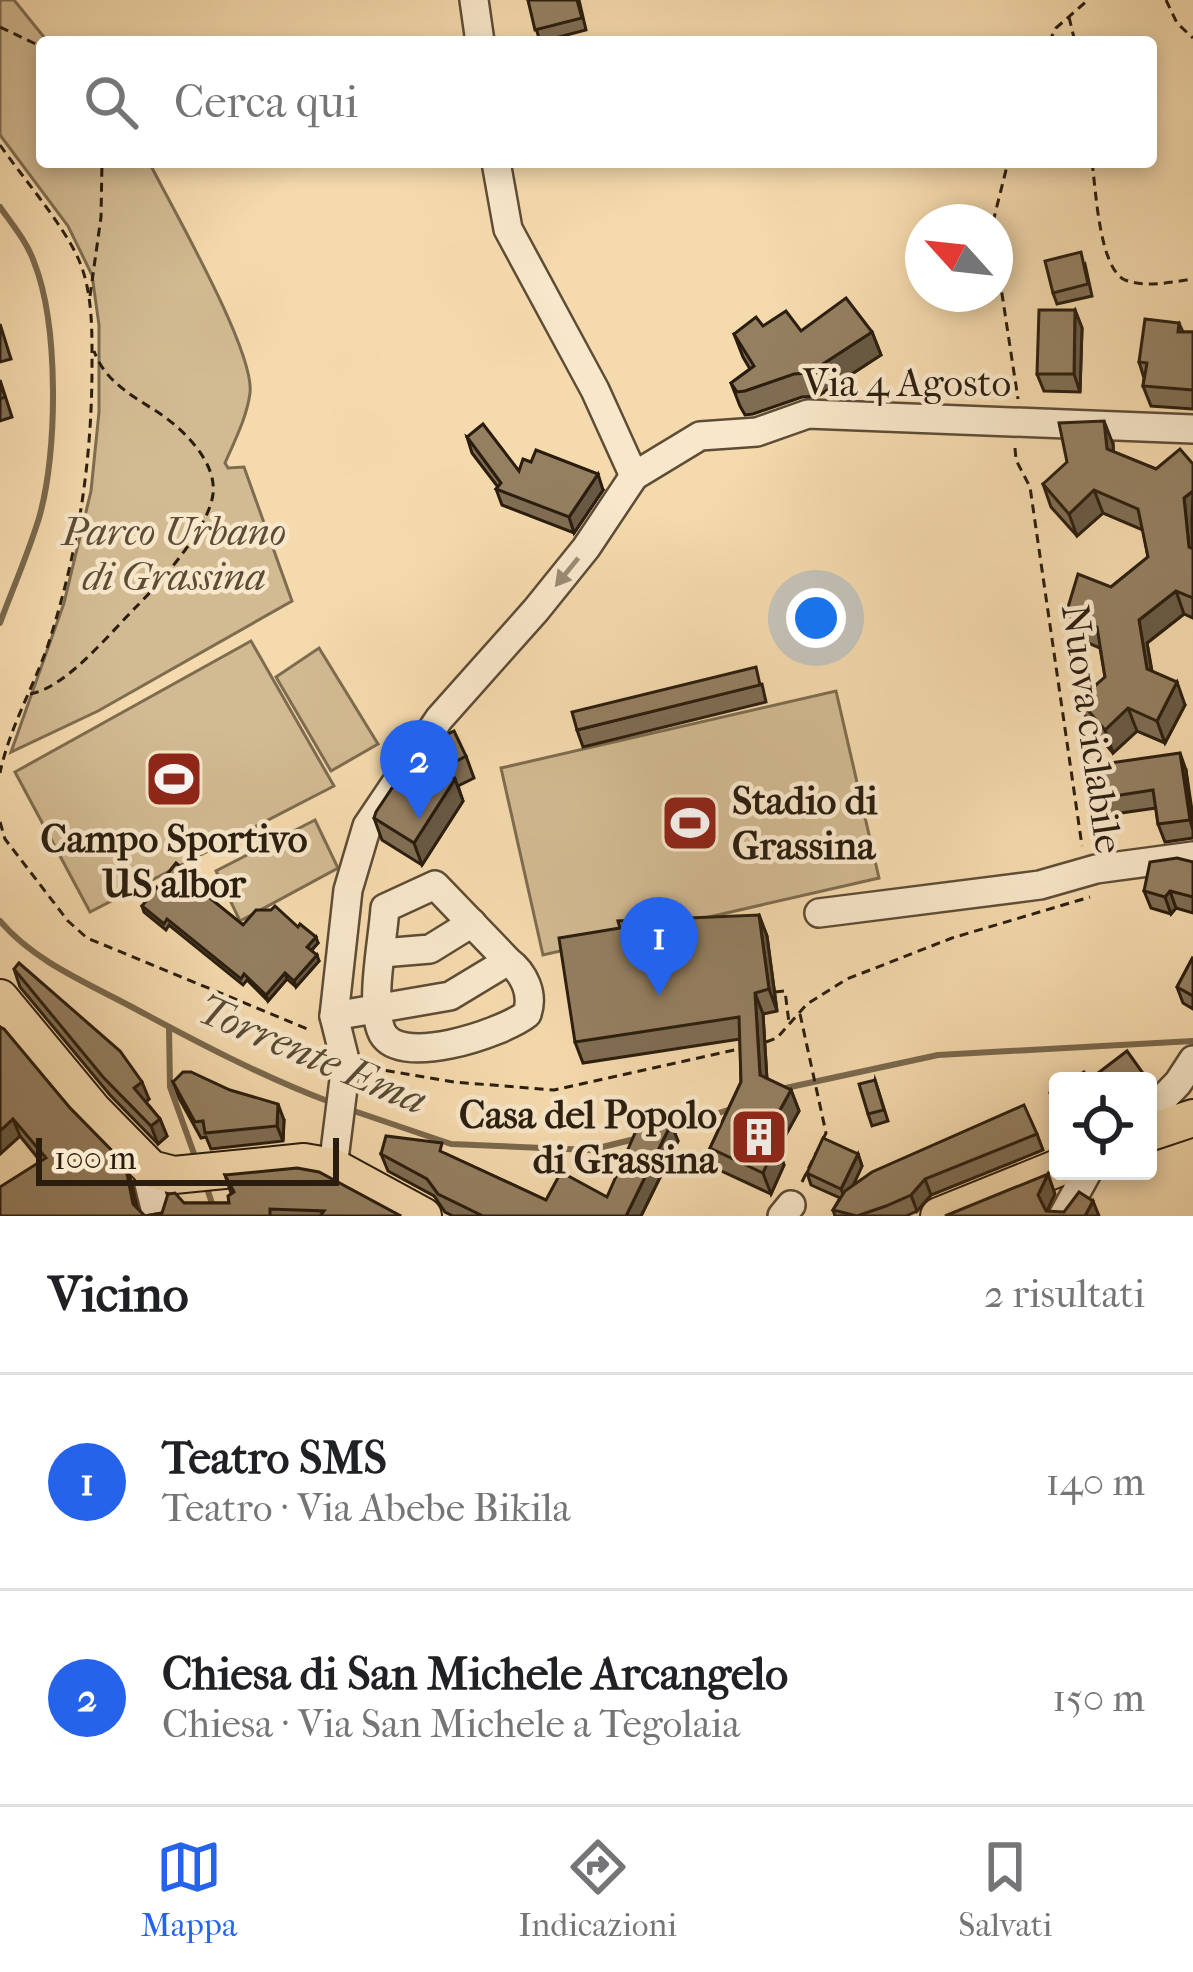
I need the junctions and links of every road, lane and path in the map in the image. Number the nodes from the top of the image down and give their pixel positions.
1 (474, 0) edge
2 (1088, 0) edge
3 (1166, 0) edge
4 (1069, 15) junction
5 (0, 27) edge
6 (479, 36) edge
7 (1053, 36) edge
8 (1074, 36) edge
9 (1193, 38) edge
10 (36, 44) edge
11 (0, 145) edge
12 (102, 168) edge
13 (497, 168) edge
14 (1006, 168) edge
15 (1093, 168) edge
16 (998, 204) edge
17 (1193, 279) edge
18 (89, 304) junction
19 (1005, 312) edge
20 (92, 348) junction
21 (1023, 422) junction
22 (1193, 429) edge
23 (634, 476) junction
24 (29, 694) junction
25 (0, 773) edge
26 (0, 822) edge
27 (1193, 856) edge
28 (1086, 872) junction
29 (819, 913) dead end
30 (472, 923) junction
31 (382, 953) junction
32 (508, 961) junction
33 (775, 992) dead end
34 (0, 998) edge
35 (377, 1010) junction
36 (800, 1012) junction
37 (334, 1016) junction
38 (790, 1025) junction
39 (12, 1027) edge
40 (758, 1044) edge
41 (737, 1049) edge
42 (1191, 1064) edge
43 (345, 1070) junction
44 (1157, 1104) edge
45 (1193, 1118) edge
46 (1157, 1130) edge
47 (334, 1154) junction
48 (162, 1172) junction
49 (1049, 1172) edge
50 (1083, 1180) edge
51 (786, 1210) edge
52 (157, 1216) edge
53 (423, 1216) edge
54 (939, 1216) edge
55 (1064, 1216) edge

1 - 6 street
2 - 4 path
3 - 9 path
4 - 7 path
4 - 8 path
5 - 10 path
11 - 18 path
12 - 18 path
13 - 23 street
14 - 16 path
15 - 17 path
18 - 20 path
19 - 21 path, Nuova ciclabile
20 - 24 path
20 - 24 path
21 - 22 street, Via 4 Agosto
21 - 23 street, Via 4 Agosto
21 - 28 path, Nuova ciclabile
23 -> 37 street
24 - 25 path
26 - 43 path
27 - 28 street
28 - 29 street
28 - 36 path, Nuova ciclabile
30 - 31 street
30 - 31 street
30 - 32 street
31 - 35 street
32 - 35 street
32 - 35 street
33 - 38 path
34 - 39 main road
35 - 37 street
36 - 38 path, Nuova ciclabile
36 - 51 path
37 - 43 street
38 - 40 path, Nuova ciclabile
39 - 48 main road
41 - 43 path
42 - 44 street
43 - 47 street
45 - 46 main road
47 - 48 main road
47 - 53 main road
48 - 52 street
49 - 54 main road
50 - 55 street

